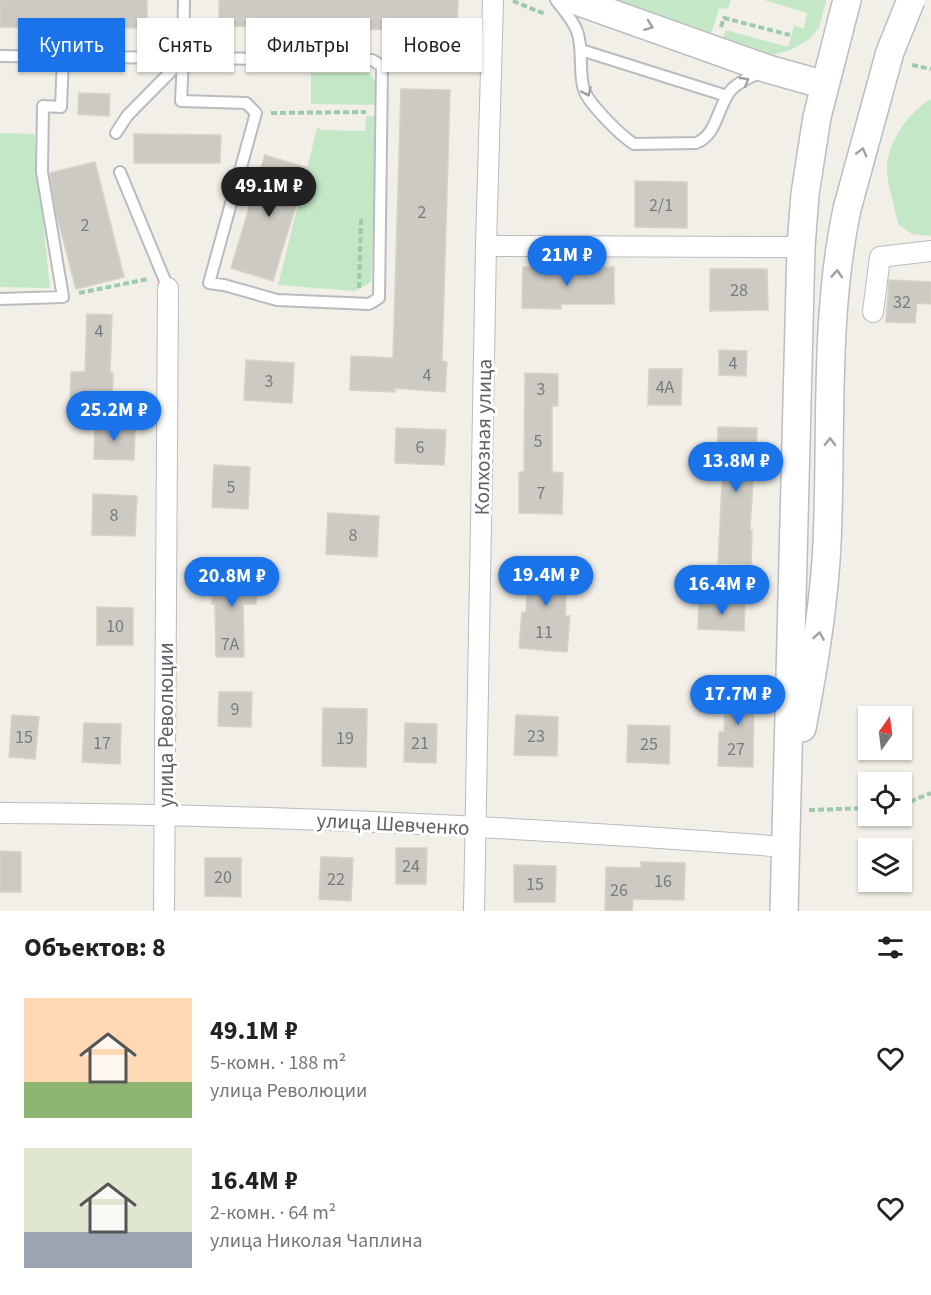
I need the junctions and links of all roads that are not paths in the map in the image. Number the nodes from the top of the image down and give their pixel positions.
1 (184, 0) edge
2 (494, 0) edge
3 (556, 0) edge
4 (574, 0) edge
5 (847, 0) edge
6 (911, 0) edge
7 (184, 18) edge
8 (581, 50) junction
9 (0, 57) edge
10 (18, 57) edge
11 (183, 59) joint
12 (768, 69) junction
13 (62, 72) edge
14 (170, 72) edge
15 (825, 85) junction
16 (727, 96) junction
17 (116, 133) dead end
18 (120, 171) dead end
19 (486, 246) junction
20 (801, 247) junction
21 (931, 251) edge
22 (166, 282) joint
23 (0, 299) edge
24 (873, 312) dead end
25 (788, 804) junction
26 (0, 813) edge
27 (166, 814) junction
28 (477, 828) junction
29 (786, 847) junction
30 (164, 911) edge
31 (474, 911) edge
32 (784, 911) edge

1 - 7 lane
2 - 19 street, Колхозная улица
3 - 8 lane
4 -> 12 street
5 - 15 street
25 -> 6 street, bridge
8 - 16 lane
8 -> 16 lane
9 - 10 lane
11 - 11 lane
12 - 15 street
16 -> 12 lane
13 - 23 lane
14 - 17 lane
15 - 20 street
18 - 22 lane
19 - 20 street
19 - 28 street, Колхозная улица
20 - 25 street
21 - 24 street
22 - 27 street, улица Революции
25 - 29 street
26 - 27 street, улица Шевченко
27 - 28 street, улица Шевченко
27 - 30 street, улица Революции
28 - 29 street, улица Шевченко
28 - 31 street, Колхозная улица
29 - 32 street

